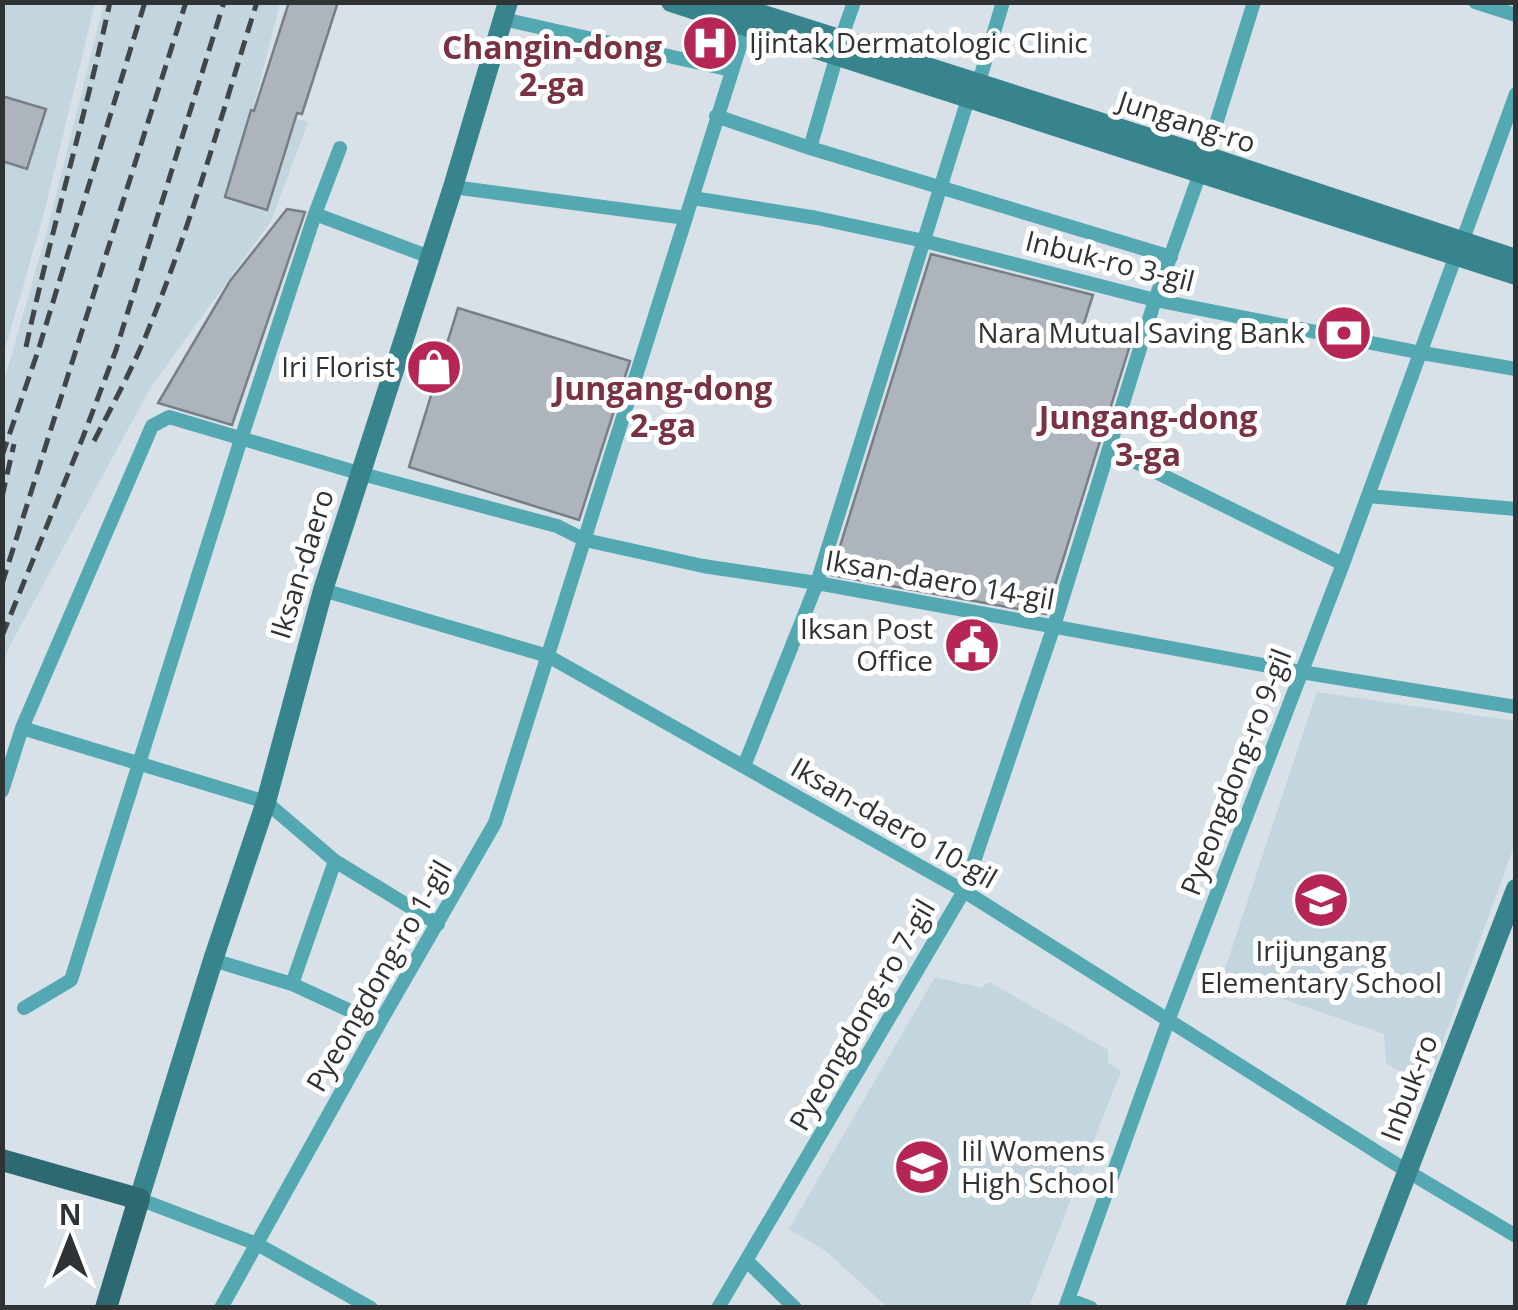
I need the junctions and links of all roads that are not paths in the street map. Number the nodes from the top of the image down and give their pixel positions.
1 (671, 2) edge
2 (723, 2) edge
3 (854, 2) edge
4 (1003, 2) edge
5 (1254, 2) edge
6 (1475, 2) edge
7 (506, 11) edge
8 (751, 14) edge
9 (1516, 15) edge
10 (839, 47) junction
11 (731, 70) junction
12 (974, 92) junction
13 (1516, 94) edge
14 (716, 116) junction
15 (340, 148) dead end
16 (810, 148) junction
17 (1203, 164) junction
18 (941, 186) junction
19 (453, 187) junction
20 (693, 198) junction
21 (315, 214) junction
22 (686, 218) junction
23 (924, 240) junction
24 (1460, 249) junction
25 (430, 257) junction
26 (1171, 258) junction
27 (1516, 259) edge
28 (1516, 275) edge
29 (1155, 300) junction
30 (1422, 354) junction
31 (1516, 369) edge
32 (241, 439) junction
33 (1109, 449) junction
34 (362, 474) junction
35 (1368, 496) junction
36 (1516, 509) edge
37 (586, 540) junction
38 (1343, 564) junction
39 (817, 583) junction
40 (323, 590) junction
41 (1054, 626) junction
42 (548, 656) junction
43 (1302, 672) junction
44 (1516, 708) edge
45 (22, 728) junction
46 (139, 763) junction
47 (744, 766) junction
48 (2, 790) edge
49 (266, 802) junction
50 (334, 861) junction
51 (1516, 889) edge
52 (964, 890) junction
53 (438, 924) junction
54 (213, 960) junction
55 (292, 984) junction
56 (24, 1008) dead end
57 (1168, 1021) junction
58 (380, 1024) junction
59 (2, 1160) edge
60 (1407, 1171) junction
61 (139, 1199) junction
62 (1516, 1236) edge
63 (257, 1244) junction
64 (747, 1261) junction
65 (1066, 1303) edge
66 (106, 1308) edge
67 (222, 1308) edge
68 (371, 1308) edge
69 (718, 1308) edge
70 (795, 1308) edge
71 (1091, 1308) edge
72 (1355, 1308) edge

1 - 8 street, Jungang-ro
2 - 8 street, Jungang-ro
3 - 10 street
4 - 12 street
5 - 17 street, Pyeongdong-ro 7-gil
6 - 9 street
7 - 11 street, Iksan-daero
7 - 19 street, Iksan-daero
8 - 10 street, Jungang-ro
8 - 11 street
10 - 12 street, Jungang-ro
10 - 16 street
11 - 14 street
12 - 17 street, Jungang-ro
12 - 18 street
13 - 24 street, Pyeongdong-ro 9-gil
14 - 16 street
14 - 20 street
15 - 21 street
16 - 18 street
17 - 24 street, Jungang-ro
17 - 26 street, Pyeongdong-ro 7-gil
18 - 23 street
18 - 26 street
19 - 22 street
19 - 25 street, Iksan-daero
20 - 22 street
20 - 23 street, Inbuk-ro 3-gil
21 - 25 street
21 - 32 street
22 - 37 street
23 - 29 street, Inbuk-ro 3-gil
23 - 39 street
24 - 27 street, Jungang-ro
24 - 28 street, Jungang-ro
24 - 30 street, Pyeongdong-ro 9-gil
25 - 34 street, Iksan-daero
26 - 29 street, Pyeongdong-ro 7-gil
29 - 30 street, Inbuk-ro 3-gil
29 - 33 street, Pyeongdong-ro 7-gil
30 - 31 street, Inbuk-ro 3-gil
30 - 35 street, Pyeongdong-ro 9-gil
32 - 34 street, Iksan-daero 14-gil
32 - 45 street, Iksan-daero 14-gil
32 - 46 street
33 - 38 street
33 - 41 street, Pyeongdong-ro 7-gil
34 - 37 street, Iksan-daero 14-gil
34 - 40 street, Iksan-daero
35 - 36 street
35 - 38 street, Pyeongdong-ro 9-gil
37 - 39 street, Iksan-daero 14-gil
37 - 42 street
38 - 43 street, Pyeongdong-ro 9-gil
39 - 41 street, Iksan-daero 14-gil
39 - 47 street
40 - 42 street, Iksan-daero 10-gil
40 - 49 street, Iksan-daero
41 - 43 street, Iksan-daero 14-gil
41 - 52 street, Pyeongdong-ro 7-gil
42 - 47 street, Iksan-daero 10-gil
42 - 53 street, Pyeongdong-ro 1-gil
43 - 44 street, Iksan-daero 14-gil
43 - 57 street, Pyeongdong-ro 9-gil
45 - 46 street
45 - 48 street, Iksan-daero 14-gil
46 - 49 street
46 - 56 street
47 - 52 street, Iksan-daero 10-gil
49 - 50 street
49 - 54 street, Iksan-daero
50 - 53 street
50 - 55 street
51 - 60 street, Inbuk-ro
52 - 57 street, Iksan-daero 10-gil
52 - 64 street, Pyeongdong-ro 7-gil
53 - 58 street, Pyeongdong-ro 1-gil
54 - 55 street
54 - 61 street, Iksan-daero
55 - 58 street
57 - 60 street, Iksan-daero 10-gil
57 - 65 street, Pyeongdong-ro 9-gil
58 - 63 street, Pyeongdong-ro 1-gil
59 - 61 main road
60 - 62 street, Iksan-daero 10-gil
60 - 72 street, Inbuk-ro
61 - 63 street
61 - 66 main road, Iksan-daero
63 - 67 street, Pyeongdong-ro 1-gil
63 - 68 street
64 - 69 street, Pyeongdong-ro 7-gil
64 - 70 street
65 - 71 street

